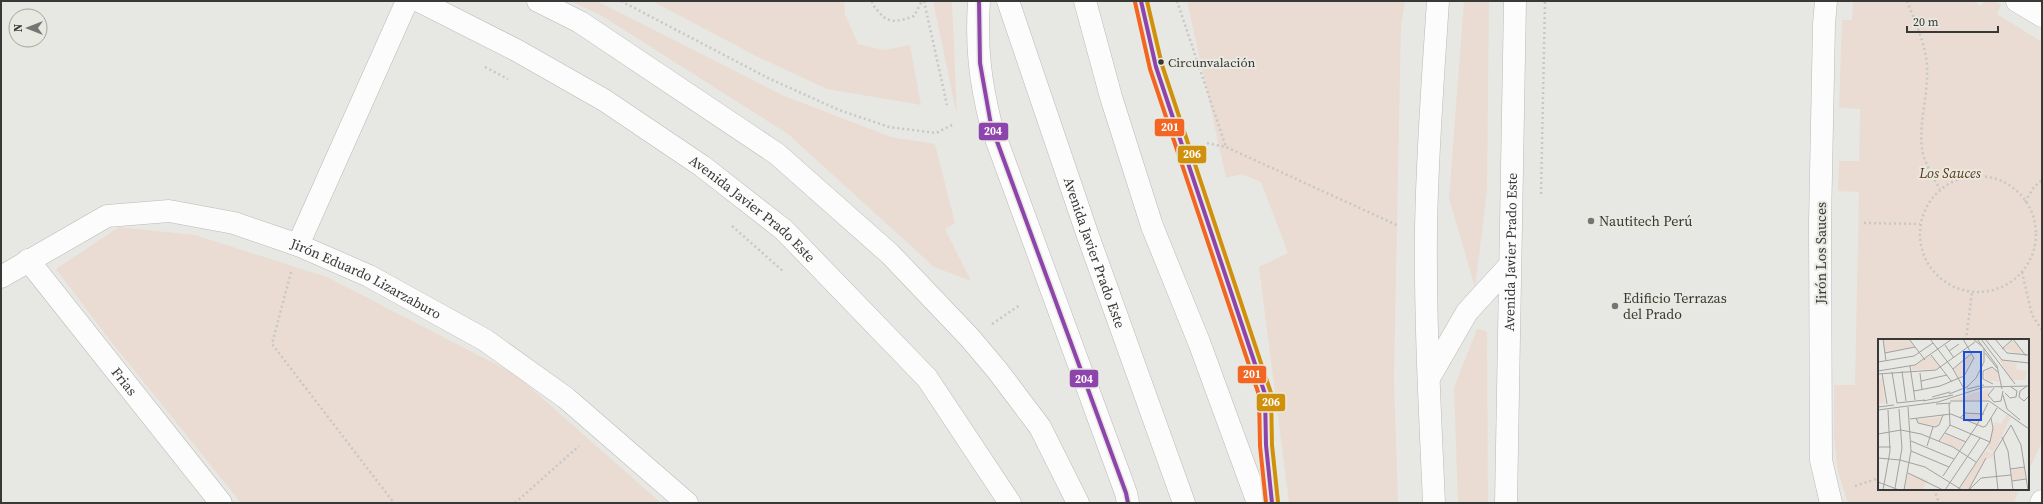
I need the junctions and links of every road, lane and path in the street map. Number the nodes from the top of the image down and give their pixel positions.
1 (407, 1) edge
2 (419, 1) edge
3 (538, 1) edge
4 (622, 1) edge
5 (872, 1) edge
6 (923, 1) edge
7 (980, 1) edge
8 (1008, 1) edge
9 (1085, 1) edge
10 (1141, 1) edge
11 (1177, 1) edge
12 (1438, 1) edge
13 (1515, 1) edge
14 (1826, 1) edge
15 (1907, 1) edge
16 (2017, 1) edge
17 (2042, 16) edge
18 (482, 66) dead end
19 (509, 80) dead end
20 (947, 105) dead end
21 (954, 124) dead end
22 (1181, 143) junction
23 (1226, 147) junction
24 (2042, 180) edge
25 (1940, 189) junction
26 (2025, 202) junction
27 (1864, 223) dead end
28 (1920, 224) junction
29 (730, 225) dead end
30 (1402, 228) dead end
31 (298, 245) junction
32 (28, 260) junction
33 (1510, 265) junction
34 (2022, 272) junction
35 (787, 275) dead end
36 (1, 277) edge
37 (1972, 292) junction
38 (1020, 305) dead end
39 (2042, 330) edge
40 (970, 338) junction
41 (1966, 339) edge
42 (1428, 380) junction
43 (600, 427) junction
44 (1878, 478) edge
45 (1854, 486) dead end
46 (1934, 490) edge
47 (221, 503) edge
48 (394, 503) edge
49 (515, 503) edge
50 (687, 503) edge
51 (1010, 503) edge
52 (1078, 503) edge
53 (1128, 503) edge
54 (1184, 503) edge
55 (1258, 503) edge
56 (1272, 503) edge
57 (1434, 503) edge
58 (1506, 503) edge
59 (1831, 503) edge
60 (1939, 503) edge

1 - 31 main road
2 - 51 main road, Avenida Javier Prado Este
3 - 40 main road
4 - 21 path
5 - 6 path
6 - 20 path
7 - 53 main road
8 - 54 main road, Avenida Javier Prado Este
9 - 55 main road
10 - 22 lane
11 - 23 path
12 - 42 main road
13 - 33 main road, Avenida Javier Prado Este
14 - 59 main road, Jirón Los Sauces
15 - 25 path
16 - 17 main road
18 - 19 path
22 - 23 path
22 - 56 lane
23 - 30 path
24 - 26 path
25 - 26 path
25 - 28 path
26 - 34 path
27 - 28 path
28 - 37 path
29 - 35 path
31 - 32 main road, Jirón Eduardo Lizarzaburo
31 - 43 main road, Jirón Eduardo Lizarzaburo
31 - 48 path
32 - 36 main road, Jirón Eduardo Lizarzaburo
32 - 47 main road, Frias
33 - 42 main road
33 - 58 main road, Avenida Javier Prado Este
34 - 37 path
34 - 39 path
37 - 41 path
38 - 40 path
40 - 52 main road
42 - 57 main road
43 - 49 path
43 - 50 main road, Jirón Eduardo Lizarzaburo
44 - 45 path
46 - 60 path

